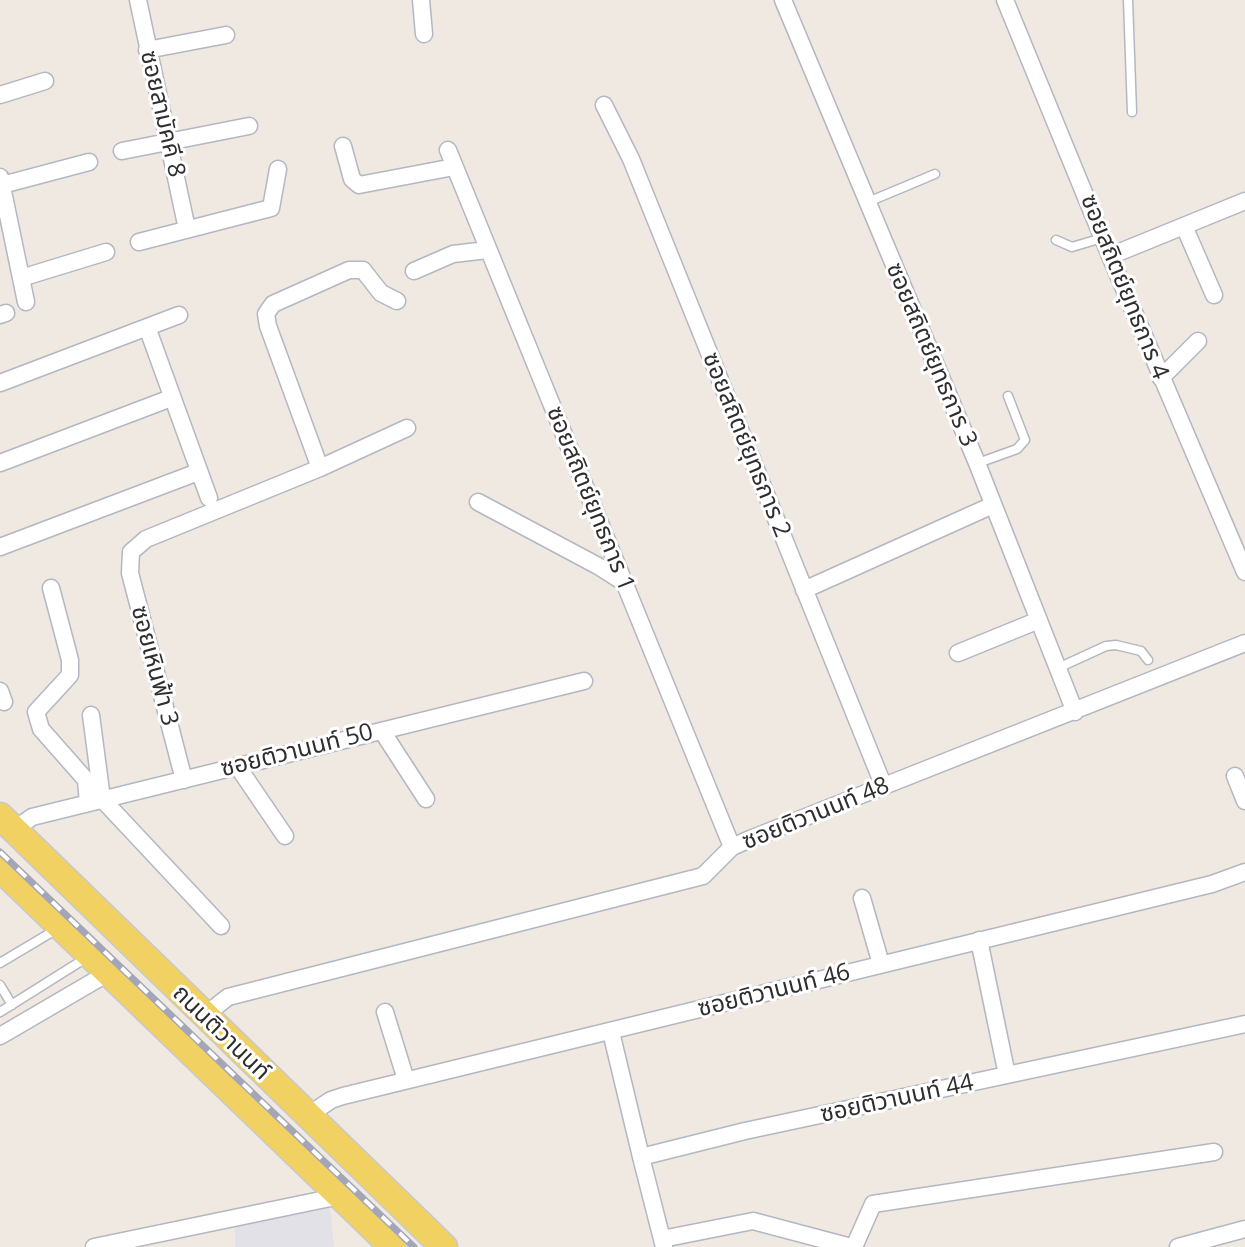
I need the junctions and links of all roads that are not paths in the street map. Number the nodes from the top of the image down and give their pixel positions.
1 (138, 0) edge
2 (421, 0) edge
3 (783, 0) edge
4 (1005, 0) edge
5 (1128, 0) edge
6 (424, 34) dead end
7 (226, 35) dead end
8 (147, 50) junction
9 (45, 81) dead end
10 (0, 95) edge
11 (604, 105) dead end
12 (1132, 112) dead end
13 (249, 126) dead end
14 (170, 142) junction
15 (343, 146) dead end
16 (122, 151) dead end
17 (89, 162) dead end
18 (278, 169) dead end
19 (935, 174) dead end
20 (1, 181) edge
21 (1245, 201) edge
22 (868, 202) junction
23 (1184, 226) junction
24 (187, 229) junction
25 (1103, 238) junction
26 (1056, 240) dead end
27 (139, 242) dead end
28 (487, 250) junction
29 (106, 252) dead end
30 (1110, 256) junction
31 (414, 271) dead end
32 (21, 278) junction
33 (1214, 295) dead end
34 (397, 301) dead end
35 (26, 302) dead end
36 (179, 315) dead end
37 (147, 327) junction
38 (1198, 341) dead end
39 (1161, 378) junction
40 (0, 383) edge
41 (1008, 396) dead end
42 (171, 398) junction
43 (407, 428) dead end
44 (0, 463) edge
45 (977, 463) junction
46 (320, 468) junction
47 (198, 472) junction
48 (209, 498) dead end
49 (478, 502) dead end
50 (993, 505) junction
51 (0, 547) edge
52 (1245, 572) edge
53 (625, 583) junction
54 (51, 588) dead end
55 (804, 590) junction
56 (1039, 620) junction
57 (1245, 643) edge
58 (958, 653) dead end
59 (1148, 660) dead end
60 (1058, 668) junction
61 (584, 681) dead end
62 (1075, 712) junction
63 (91, 715) dead end
64 (382, 731) junction
65 (238, 767) junction
66 (1235, 776) dead end
67 (184, 780) junction
68 (884, 787) junction
69 (426, 799) dead end
70 (95, 801) junction
71 (1245, 801) edge
72 (7, 823) edge
73 (285, 836) dead end
74 (732, 847) junction
75 (0, 868) edge
76 (1245, 872) edge
77 (862, 898) dead end
78 (221, 926) dead end
79 (60, 927) junction
80 (979, 940) junction
81 (0, 963) edge
82 (99, 964) junction
83 (881, 964) junction
84 (0, 985) edge
85 (12, 1005) junction
86 (0, 1012) edge
87 (385, 1012) dead end
88 (204, 1016) junction
89 (1245, 1024) edge
90 (611, 1032) junction
91 (0, 1036) edge
92 (1007, 1075) junction
93 (406, 1080) junction
94 (307, 1116) junction
95 (341, 1150) junction
96 (1214, 1152) dead end
97 (641, 1157) junction
98 (317, 1174) junction
99 (340, 1196) junction
100 (1245, 1229) edge
101 (380, 1240) edge
102 (663, 1243) edge
103 (94, 1247) edge
104 (444, 1247) edge
105 (852, 1247) edge
106 (1178, 1247) edge

1 - 8 street, ซอยสามัคคี 8
2 - 6 street
3 - 22 street, ซอยสถิตย์ยุทธการ 3
4 - 25 street, ซอยสถิตย์ยุทธการ 4
5 - 12 lane
7 - 8 street
8 - 14 street, ซอยสามัคคี 8
9 - 10 street
11 - 55 street, ซอยสถิตย์ยุทธการ 2
13 - 14 street
14 - 16 street
14 - 24 street, ซอยสามัคคี 8
15 - 28 street, ซอยสถิตย์ยุทธการ 1
17 - 20 street
18 - 24 street
19 - 22 lane
20 - 32 street
21 - 23 street
22 - 45 street, ซอยสถิตย์ยุทธการ 3
23 - 30 street
23 - 33 street
24 - 27 street
25 - 26 lane
25 - 30 street, ซอยสถิตย์ยุทธการ 4
28 - 31 street
28 - 53 street, ซอยสถิตย์ยุทธการ 1
29 - 32 street
30 - 39 street, ซอยสถิตย์ยุทธการ 4
32 - 35 street
34 - 46 street
36 - 37 street
37 - 40 street
37 - 42 street
38 - 39 street
39 - 52 street, ซอยสถิตย์ยุทธการ 4
41 - 45 lane
42 - 44 street
42 - 47 street
43 - 46 street
45 - 50 street, ซอยสถิตย์ยุทธการ 3
46 - 67 street, ซอยเหินฟ้า 3
47 - 48 street
47 - 51 street
49 - 53 street
50 - 55 street
50 - 56 street, ซอยสถิตย์ยุทธการ 3
53 - 74 street, ซอยสถิตย์ยุทธการ 1
54 - 70 street
55 - 68 street, ซอยสถิตย์ยุทธการ 2
56 - 58 street
56 - 60 street, ซอยสถิตย์ยุทธการ 3
57 - 62 street, ซอยติวานนท์ 48
59 - 60 lane
60 - 62 street, ซอยสถิตย์ยุทธการ 3
61 - 64 street, ซอยติวานนท์ 50
62 - 68 street, ซอยติวานนท์ 48
63 - 70 street
64 - 65 street, ซอยติวานนท์ 50
64 - 69 street
65 - 67 street, ซอยติวานนท์ 50
65 - 73 street
66 - 71 street
67 - 70 street, ซอยติวานนท์ 50
68 - 74 street, ซอยติวานนท์ 48
70 - 72 street, ซอยติวานนท์ 50
70 - 78 street
72 - 88 main road, ถนนติวานนท์
74 - 88 street, ซอยติวานนท์ 48
75 - 79 main road, ถนนติวานนท์
76 - 80 street, ซอยติวานนท์ 46
77 - 83 street
79 - 81 lane
79 - 82 main road, ถนนติวานนท์
80 - 83 street, ซอยติวานนท์ 46
80 - 92 street
82 - 85 lane
82 - 91 street
82 - 98 main road, ถนนติวานนท์
83 - 90 street, ซอยติวานนท์ 46
84 - 85 lane
85 - 86 lane
87 - 93 street
88 - 94 main road, ถนนติวานนท์
89 - 92 street, ซอยติวานนท์ 44
90 - 93 street, ซอยติวานนท์ 46
90 - 97 street
92 - 97 street, ซอยติวานนท์ 44
93 - 94 street, ซอยติวานนท์ 46
94 - 95 main road, ถนนติวานนท์
95 - 98 main road
95 - 104 main road, ถนนติวานนท์
96 - 105 street
97 - 102 street
98 - 99 main road, ถนนติวานนท์
99 - 101 main road, ถนนติวานนท์
99 - 103 street
100 - 106 street
102 - 105 street

